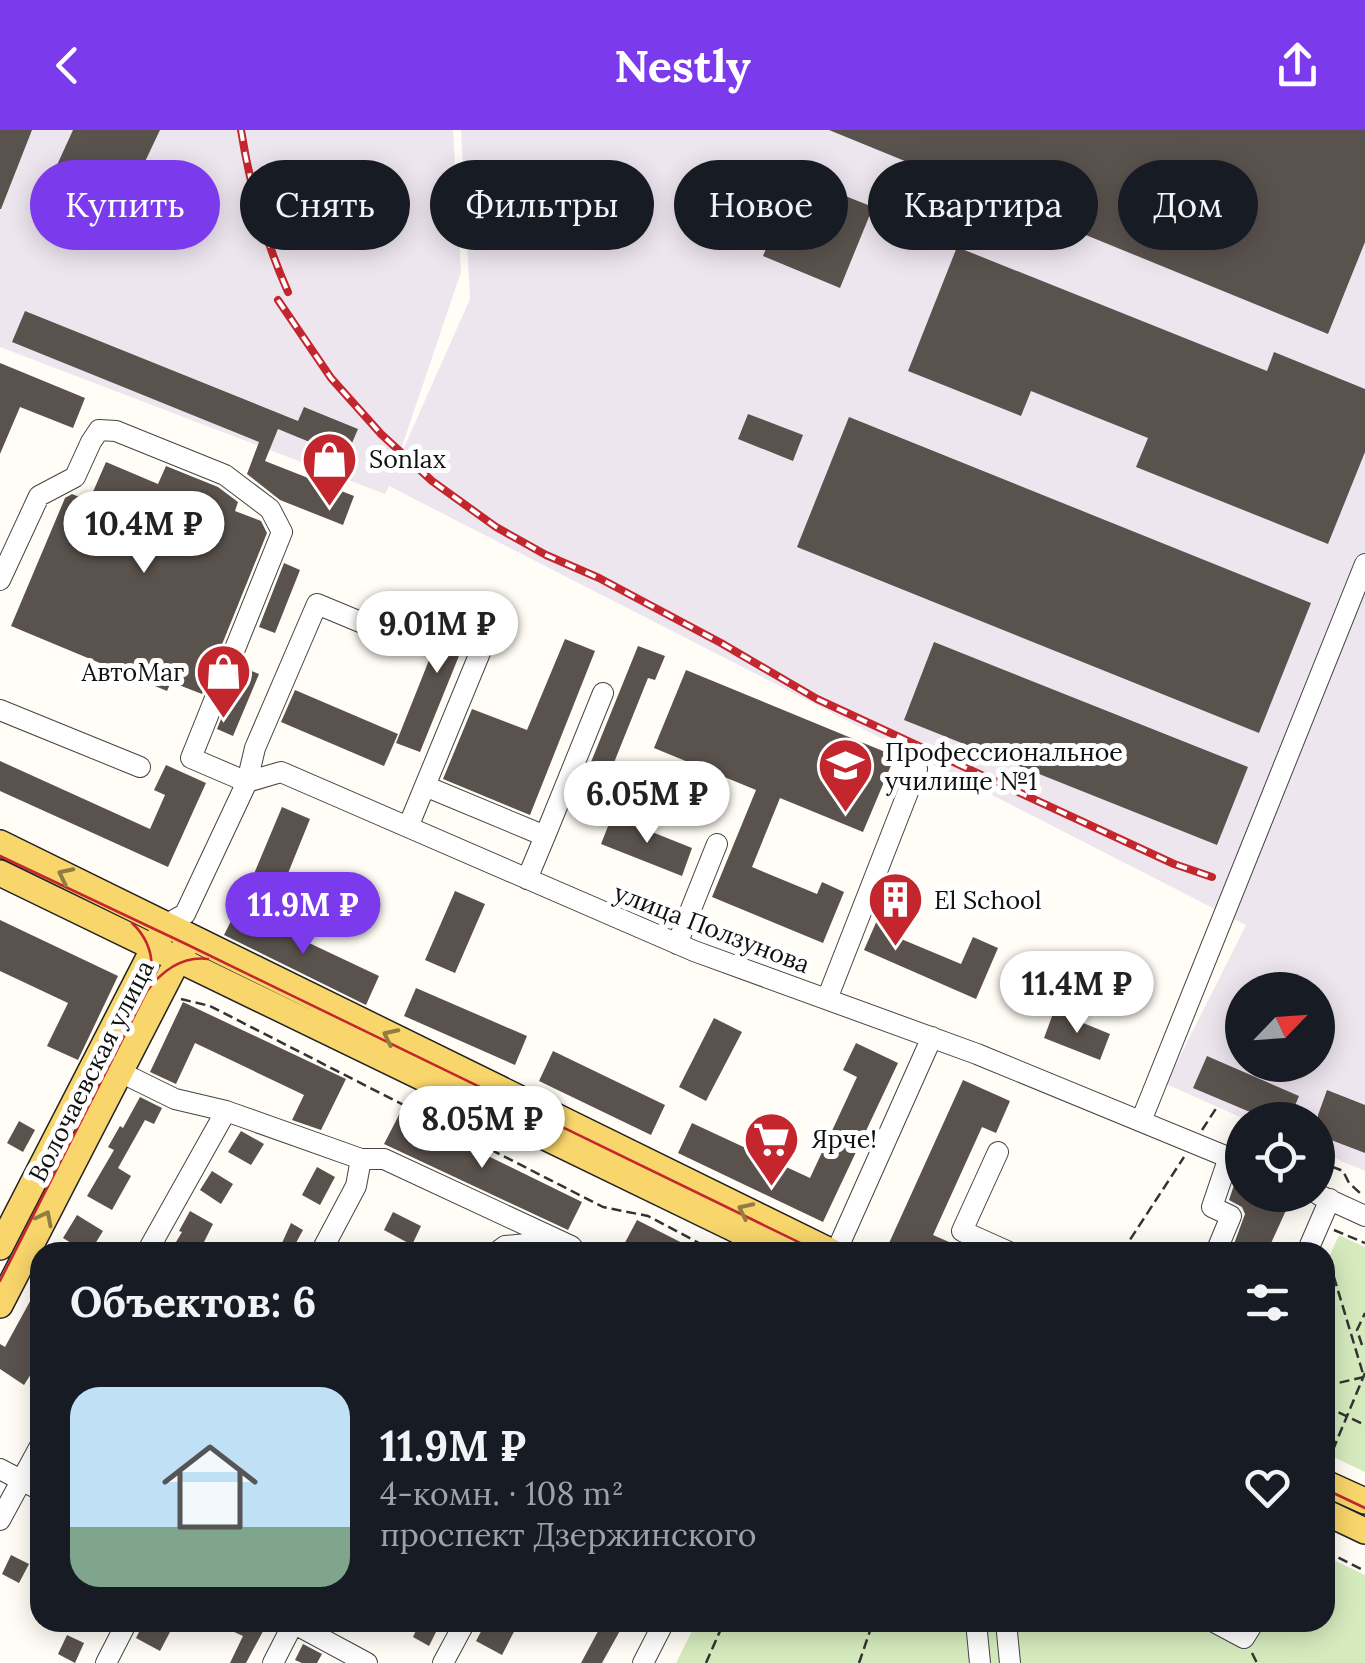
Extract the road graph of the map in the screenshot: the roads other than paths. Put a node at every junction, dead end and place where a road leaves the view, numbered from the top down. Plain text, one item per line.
1 (1365, 564) edge
2 (0, 580) edge
3 (496, 614) dead end
4 (382, 632) dead end
5 (603, 693) dead end
6 (0, 710) edge
7 (140, 767) dead end
8 (916, 768) dead end
9 (247, 782) junction
10 (425, 786) junction
11 (408, 827) junction
12 (545, 836) junction
13 (0, 843) edge
14 (717, 844) dead end
15 (0, 873) edge
16 (527, 879) junction
17 (174, 937) junction
18 (677, 944) junction
19 (827, 999) junction
20 (932, 1037) junction
21 (120, 1072) junction
22 (226, 1112) junction
23 (1141, 1121) junction
24 (998, 1152) dead end
25 (1225, 1155) edge
26 (361, 1159) junction
27 (1225, 1182) edge
28 (1365, 1200) edge
29 (1335, 1201) edge
30 (1319, 1212) edge
31 (1365, 1216) edge
32 (32, 1242) edge
33 (153, 1242) edge
34 (327, 1242) edge
35 (559, 1242) edge
36 (763, 1242) edge
37 (813, 1242) edge
38 (839, 1242) edge
39 (987, 1242) edge
40 (1220, 1242) edge
41 (1310, 1242) edge
42 (0, 1247) edge
43 (30, 1247) edge
44 (0, 1305) edge
45 (0, 1469) edge
46 (30, 1484) edge
47 (30, 1486) edge
48 (1335, 1488) edge
49 (1365, 1502) edge
50 (1335, 1517) edge
51 (0, 1520) edge
52 (1365, 1531) edge
53 (122, 1632) edge
54 (288, 1632) edge
55 (309, 1632) edge
56 (460, 1632) edge
57 (659, 1632) edge
58 (977, 1632) edge
59 (1007, 1632) edge
60 (106, 1663) edge
61 (272, 1663) edge
62 (367, 1663) edge
63 (443, 1663) edge
64 (642, 1663) edge
65 (980, 1663) edge
66 (1010, 1663) edge

1 - 23 street
2 - 9 street
3 - 10 street
4 - 9 street
5 - 12 street
6 - 7 street
8 - 19 street
9 - 11 street, улица Ползунова
9 - 17 street
10 - 11 street
10 - 12 street
11 - 16 street, улица Ползунова
12 - 16 street
17 -> 13 main road
14 - 18 street
15 - 17 main road
16 - 18 street, улица Ползунова
17 - 21 main road, Волочаевская улица
17 - 36 main road
37 -> 17 main road
17 - 42 main road, Волочаевская улица
18 - 19 street, улица Ползунова
19 - 20 street, улица Ползунова
20 - 23 street, улица Ползунова
20 - 38 street
21 - 22 street
32 -> 21 main road, Волочаевская улица
22 - 26 street
22 - 33 street
23 - 25 street, улица Ползунова
24 - 39 street
26 - 34 street
26 - 35 street
27 - 40 street
28 - 31 street
29 - 31 street
30 - 41 street
44 -> 43 main road, Волочаевская улица
45 - 46 street
47 - 51 street
48 - 49 main road
50 - 52 main road
53 - 60 street
54 - 61 street
55 - 62 street
56 - 63 street
57 - 64 street
58 - 65 street
59 - 66 street

